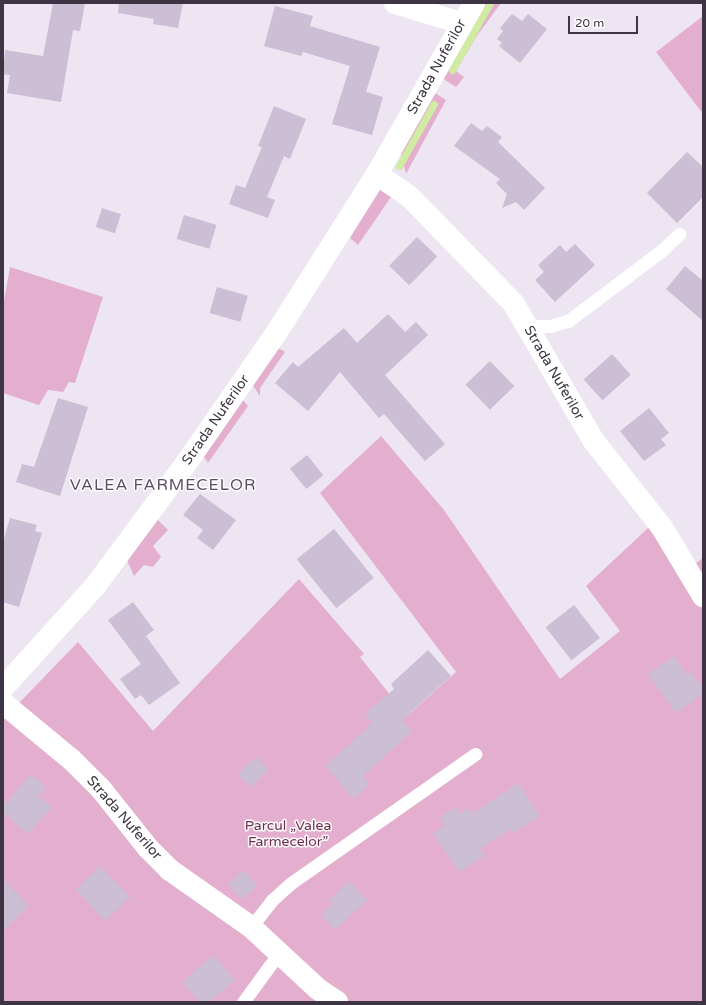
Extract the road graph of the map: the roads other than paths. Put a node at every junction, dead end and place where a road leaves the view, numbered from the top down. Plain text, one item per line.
1 (395, 3) edge
2 (474, 3) edge
3 (461, 23) junction
4 (377, 174) junction
5 (679, 234) dead end
6 (527, 326) junction
7 (703, 596) edge
8 (3, 688) edge
9 (3, 703) edge
10 (475, 754) dead end
11 (251, 927) junction
12 (279, 953) junction
13 (243, 1002) edge
14 (337, 1002) edge

1 - 3 street
2 - 3 street, Strada Nuferilor
3 - 4 street, Strada Nuferilor
4 - 6 street, Strada Nuferilor
4 - 8 street, Strada Nuferilor
5 - 6 lane
6 - 7 street, Strada Nuferilor
9 - 11 street, Strada Nuferilor
10 - 11 lane
11 - 12 street, Strada Nuferilor
12 - 13 lane
12 - 14 street, Strada Nuferilor

